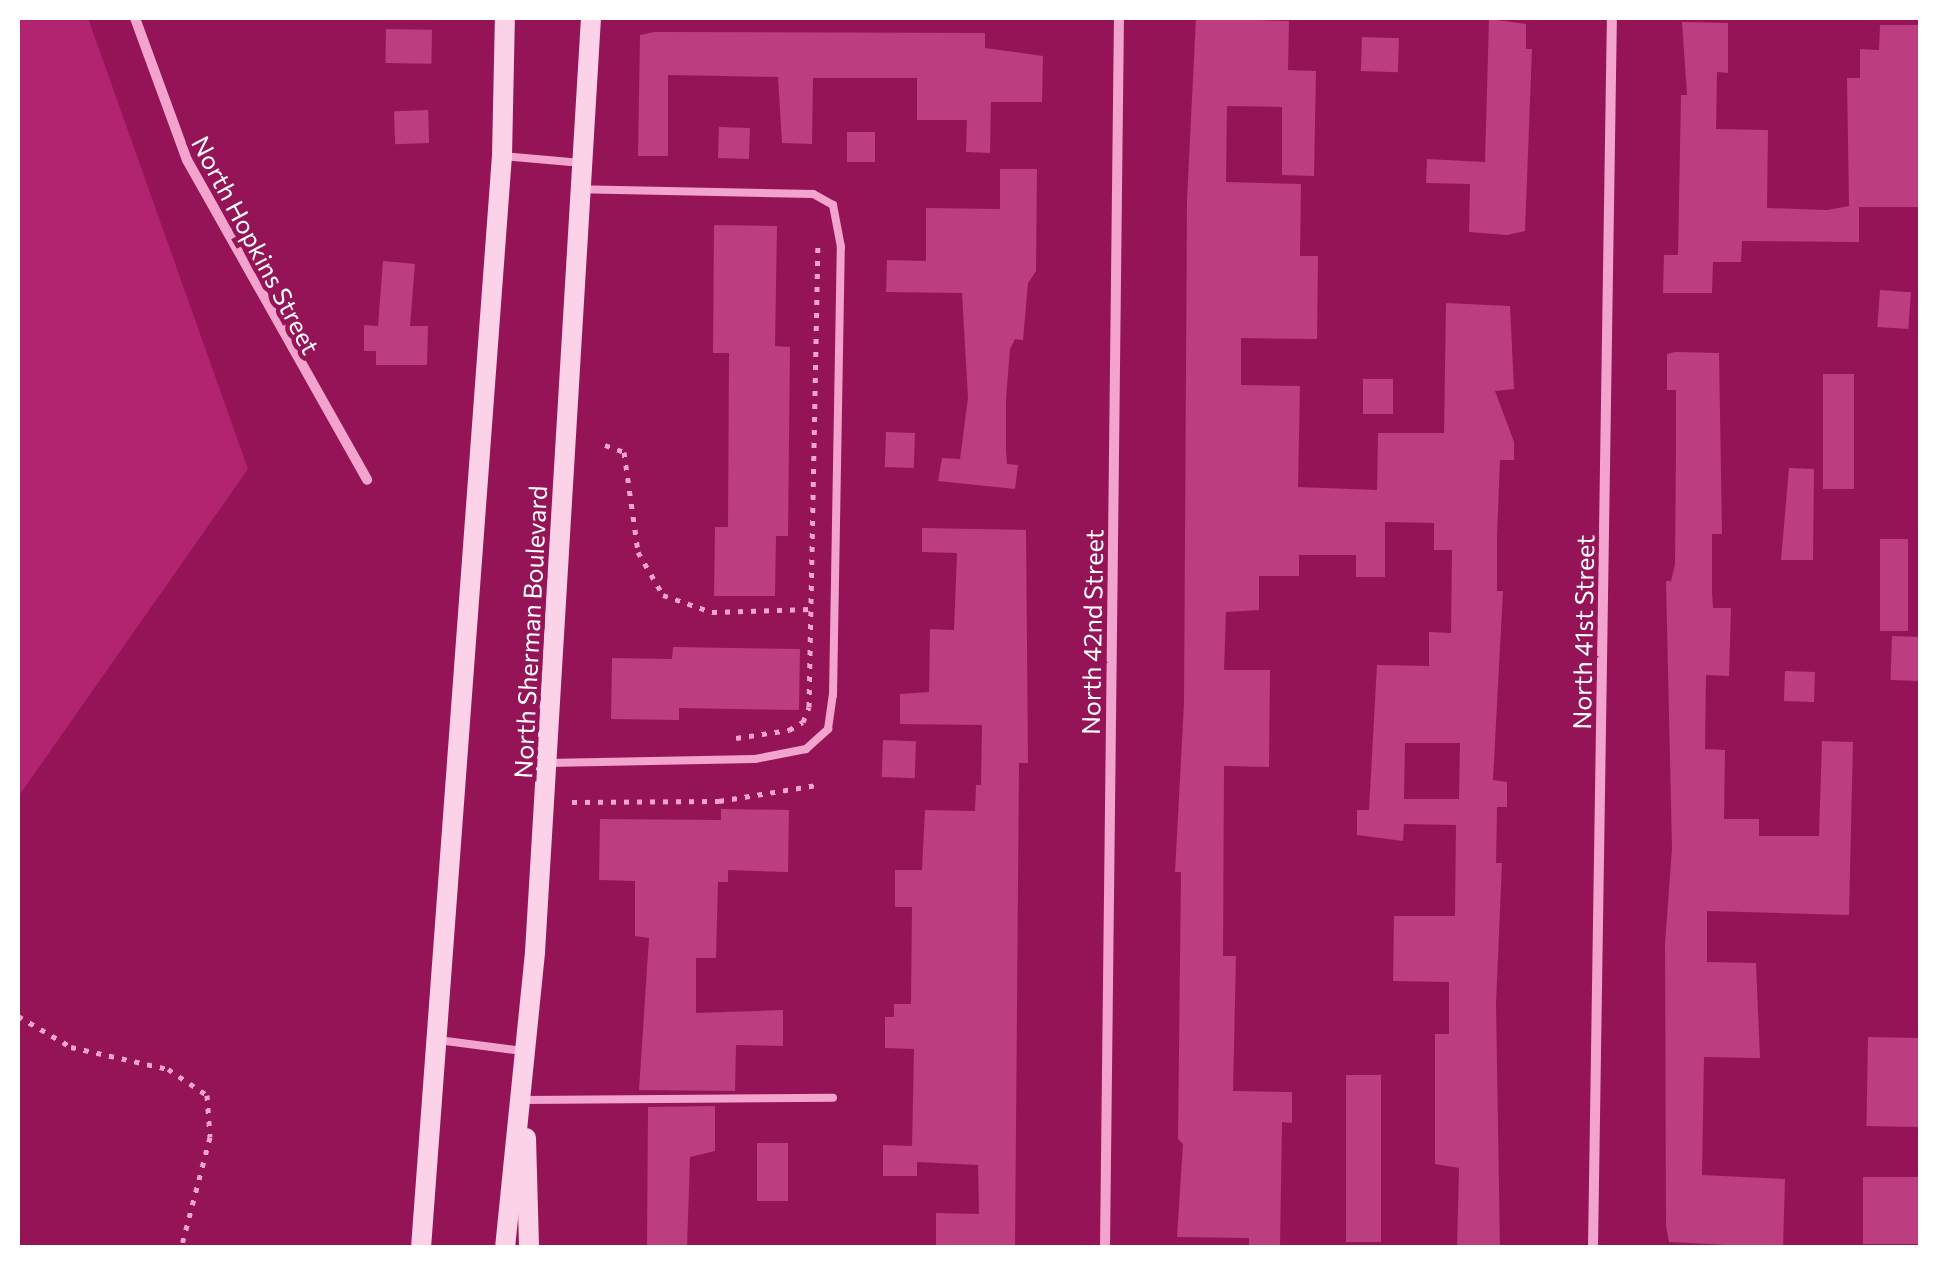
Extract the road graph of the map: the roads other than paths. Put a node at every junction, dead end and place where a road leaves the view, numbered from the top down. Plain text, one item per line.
1 (134, 18) edge
2 (505, 18) edge
3 (591, 18) edge
4 (1119, 18) edge
5 (1612, 18) edge
6 (502, 156) junction
7 (582, 162) junction
8 (581, 190) junction
9 (367, 480) dead end
10 (547, 763) junction
11 (438, 1040) junction
12 (522, 1051) junction
13 (832, 1098) dead end
14 (524, 1100) junction
15 (421, 1248) edge
16 (505, 1248) edge
17 (529, 1248) edge
18 (1104, 1248) edge
19 (1593, 1248) edge

1 - 9 street, North Hopkins Street
2 - 6 main road
3 - 7 main road, North Sherman Boulevard
4 - 18 street, North 42nd Street
5 - 19 street, North 41st Street
6 - 7 lane
6 - 11 main road
7 - 8 main road, North Sherman Boulevard
8 - 10 main road, North Sherman Boulevard
8 - 10 lane
10 - 12 main road, North Sherman Boulevard
11 - 12 lane
11 - 15 main road
12 - 14 main road
12 - 16 main road, North Sherman Boulevard
13 - 14 lane
14 - 17 main road

